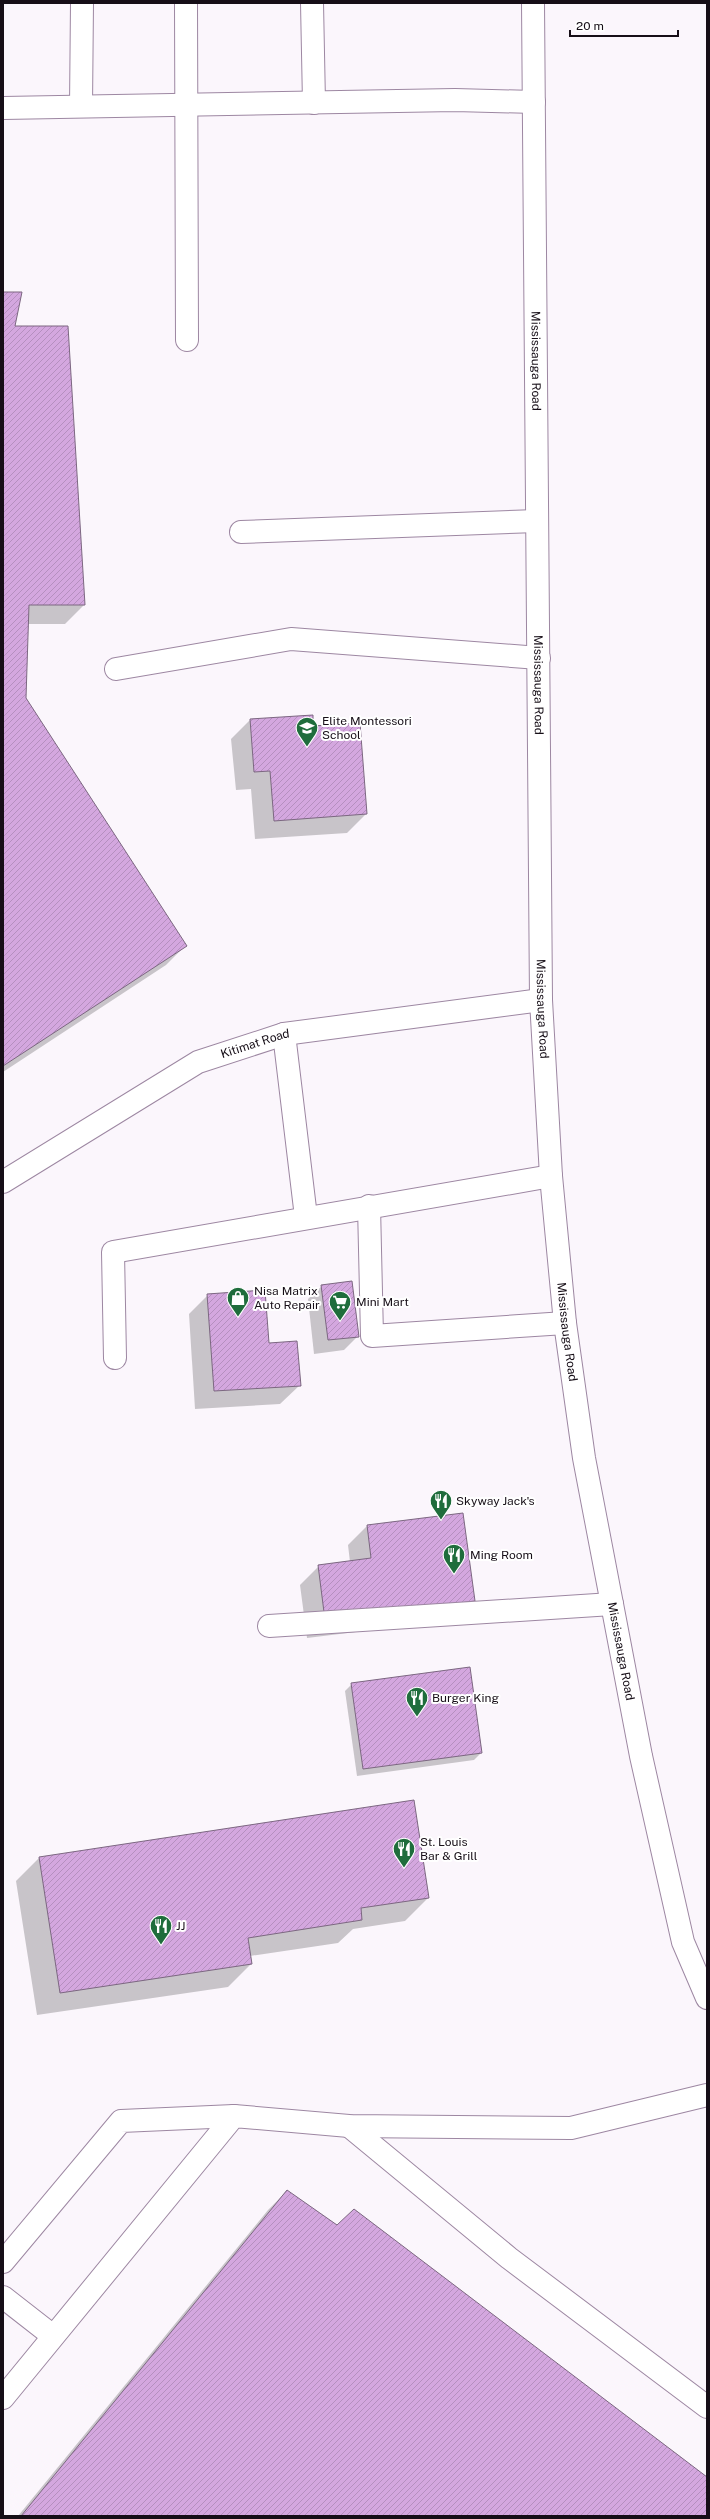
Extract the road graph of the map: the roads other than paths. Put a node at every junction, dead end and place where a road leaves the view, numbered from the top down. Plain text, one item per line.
1 (82, 3) edge
2 (186, 3) edge
3 (312, 3) edge
4 (533, 3) edge
5 (534, 102) junction
6 (314, 103) junction
7 (185, 105) junction
8 (81, 106) junction
9 (3, 108) edge
10 (187, 340) dead end
11 (537, 521) junction
12 (241, 532) dead end
13 (539, 658) junction
14 (116, 669) dead end
15 (541, 1000) junction
16 (284, 1034) junction
17 (551, 1176) junction
18 (3, 1182) edge
19 (369, 1206) junction
20 (306, 1217) junction
21 (565, 1324) junction
22 (115, 1358) dead end
23 (612, 1604) junction
24 (269, 1626) dead end
25 (707, 1998) edge
26 (707, 2095) edge
27 (234, 2116) junction
28 (349, 2126) junction
29 (3, 2262) edge
30 (3, 2297) edge
31 (53, 2336) junction
32 (3, 2398) edge
33 (707, 2407) edge

1 - 8 main road
2 - 7 main road
3 - 6 main road
4 - 5 main road, Mississauga Road
5 - 6 main road
5 - 11 main road, Mississauga Road
6 - 7 main road
7 - 8 main road
7 - 10 main road
8 - 9 main road
11 - 12 main road
11 - 13 main road, Mississauga Road
13 - 14 main road
13 - 15 main road, Mississauga Road
15 - 16 main road, Kitimat Road
15 - 17 main road, Mississauga Road
16 - 18 main road, Kitimat Road
16 - 20 main road
17 - 19 main road
17 - 21 main road, Mississauga Road
19 - 20 main road
19 - 21 main road
20 - 22 main road
21 - 23 main road, Mississauga Road
23 - 24 main road
23 - 25 main road, Mississauga Road
26 - 28 main road
27 - 28 main road
27 - 29 main road
27 - 31 main road
28 - 33 main road
30 - 31 main road
31 - 32 main road

